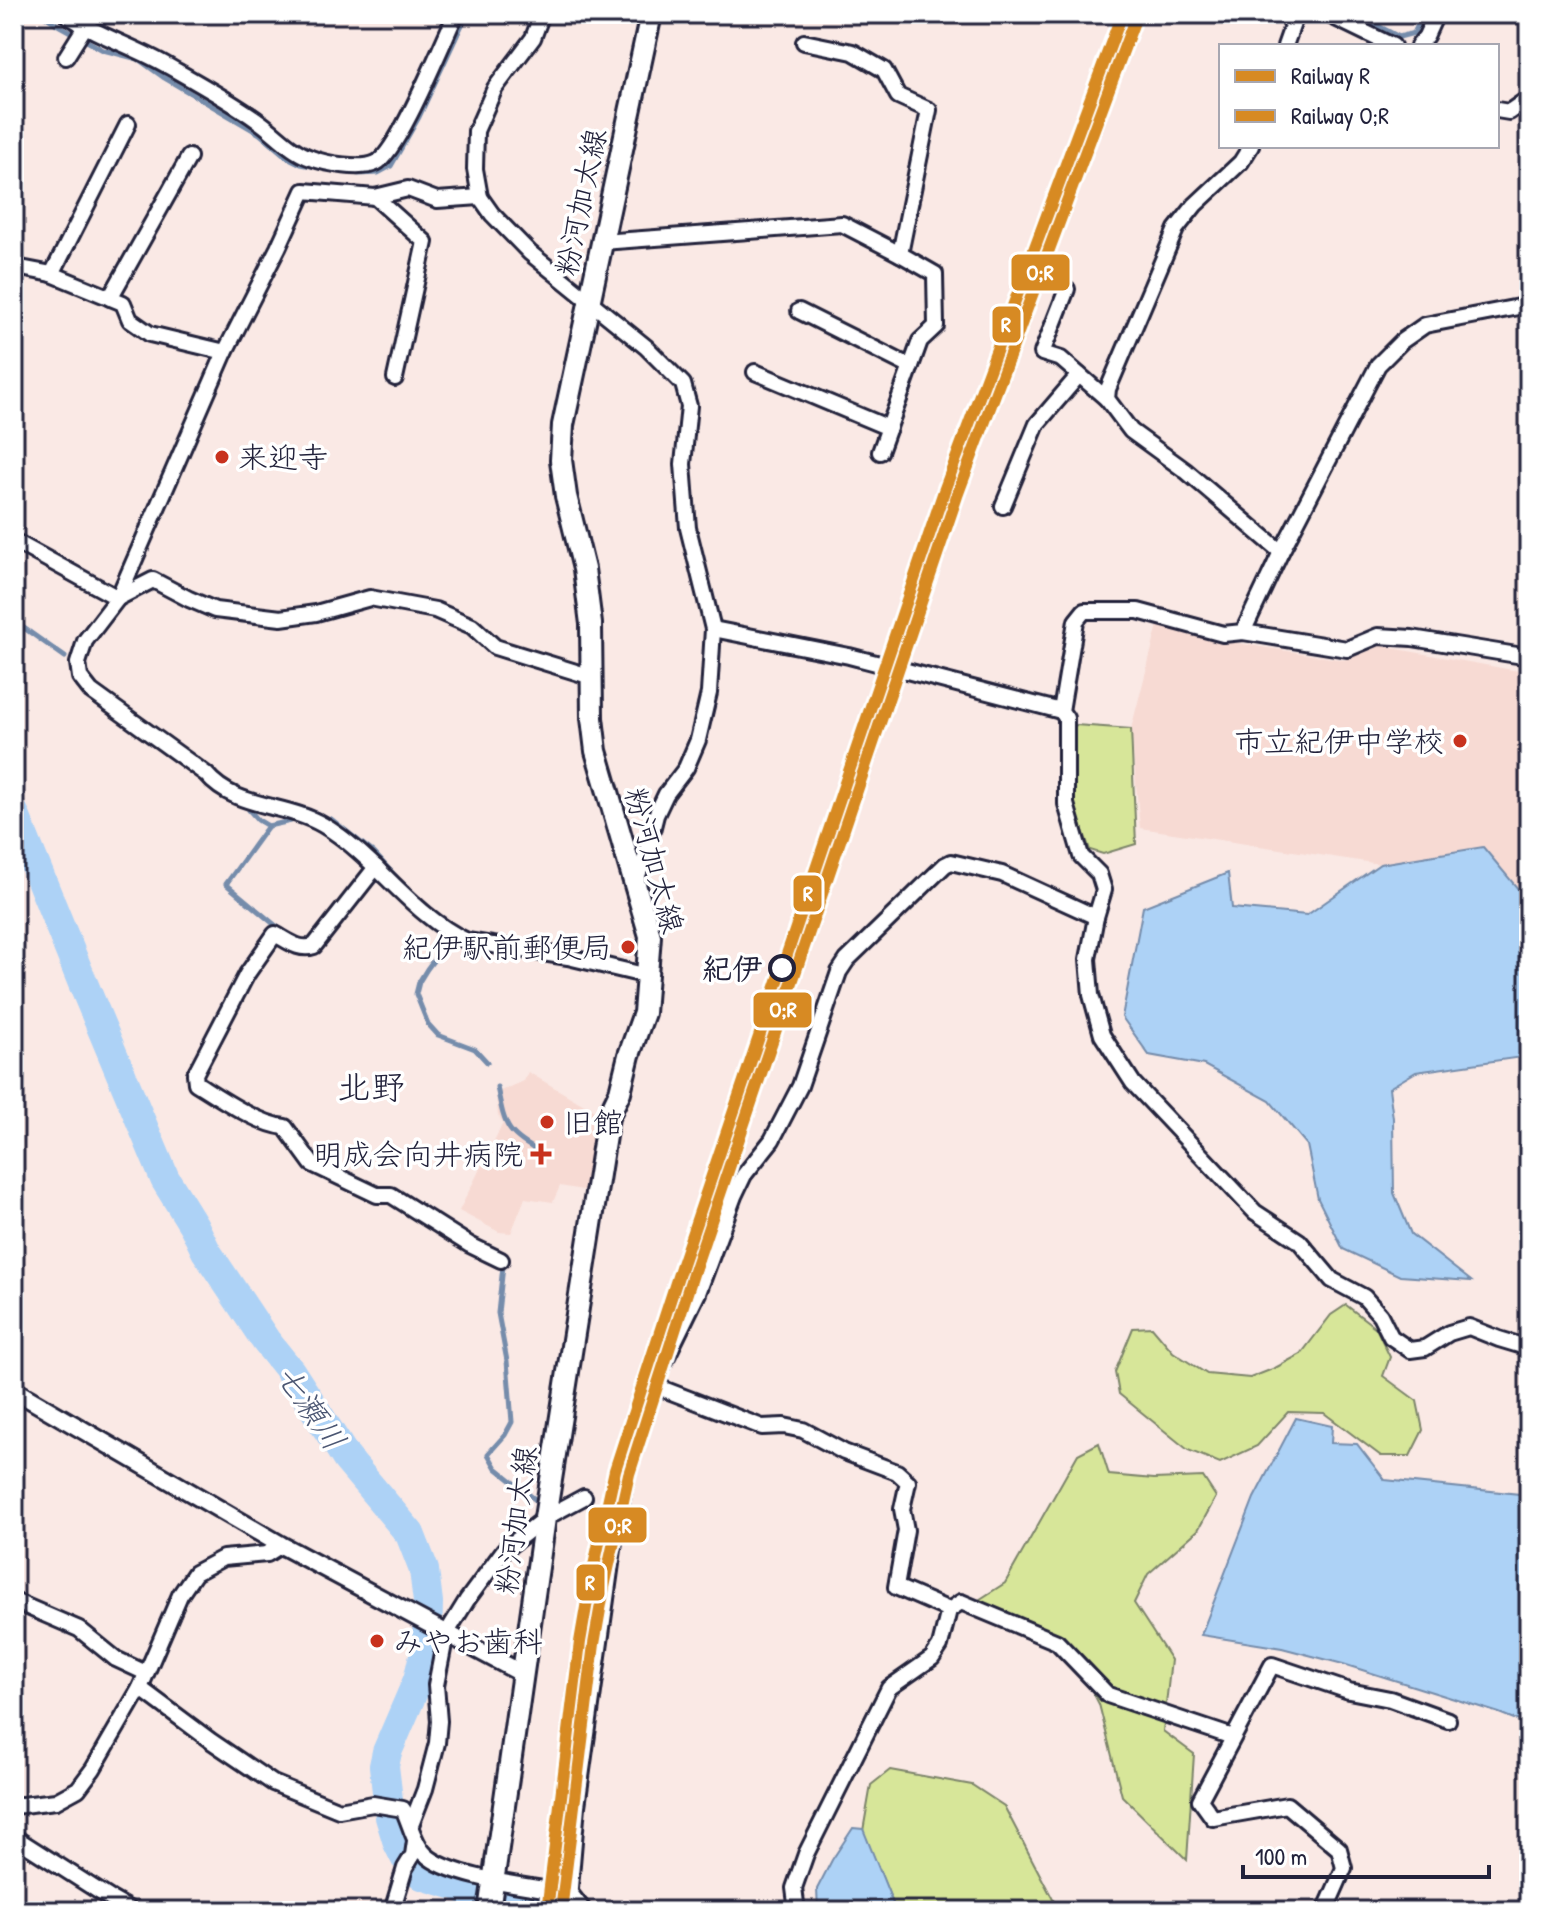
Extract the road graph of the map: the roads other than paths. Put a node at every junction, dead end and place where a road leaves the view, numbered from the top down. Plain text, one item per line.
1 (66, 14) edge
2 (456, 14) edge
3 (542, 14) edge
4 (651, 14) edge
5 (1300, 14) edge
6 (1327, 14) edge
7 (1436, 14) edge
8 (87, 25) edge
9 (804, 42) dead end
10 (1286, 44) edge
11 (1389, 44) edge
12 (1420, 44) edge
13 (66, 57) dead end
14 (1529, 98) edge
15 (1499, 110) edge
16 (128, 124) dead end
17 (1250, 148) edge
18 (189, 157) dead end
19 (375, 197) junction
20 (480, 197) junction
21 (602, 242) junction
22 (900, 254) junction
23 (14, 264) edge
24 (52, 274) junction
25 (1067, 289) dead end
26 (110, 298) junction
27 (589, 301) junction
28 (1529, 305) edge
29 (799, 311) dead end
30 (225, 352) junction
31 (911, 367) junction
32 (755, 372) dead end
33 (1079, 375) junction
34 (395, 378) dead end
35 (1107, 399) junction
36 (889, 428) junction
37 (880, 452) dead end
38 (1003, 506) dead end
39 (14, 541) edge
40 (1281, 552) junction
41 (118, 598) junction
42 (713, 629) junction
43 (1243, 632) junction
44 (1529, 657) edge
45 (592, 677) junction
46 (1061, 711) junction
47 (376, 867) junction
48 (635, 882) junction
49 (1096, 917) junction
50 (648, 976) junction
51 (501, 1260) dead end
52 (1529, 1348) edge
53 (653, 1385) junction
54 (14, 1390) edge
55 (584, 1497) dead end
56 (545, 1518) junction
57 (281, 1545) junction
58 (14, 1601) edge
59 (949, 1610) junction
60 (443, 1632) junction
61 (146, 1673) junction
62 (523, 1674) junction
63 (140, 1688) junction
64 (1448, 1720) dead end
65 (1233, 1737) junction
66 (14, 1806) edge
67 (411, 1825) junction
68 (14, 1837) edge
69 (411, 1855) junction
70 (570, 1893) junction
71 (491, 1897) edge
72 (574, 1910) edge
73 (132, 1911) edge
74 (392, 1911) edge
75 (797, 1911) edge
76 (1325, 1911) edge

1 - 8 street
2 - 8 street
3 - 20 street
4 - 21 main road, 粉河加太線
5 - 10 street
6 - 11 street
7 - 12 street
8 - 13 street
9 - 22 street
14 - 15 street
16 - 24 street
17 - 35 street
18 - 26 street
19 - 20 street
19 - 30 street
19 - 34 street
20 - 27 street
21 - 22 street
21 - 27 main road, 粉河加太線
22 - 31 street
23 - 24 street
24 - 26 street
25 - 33 street
26 - 30 street
27 - 42 street
27 - 45 main road, 粉河加太線
28 - 40 street
29 - 31 street
30 - 41 street
31 - 36 street
32 - 36 street
33 - 35 street
33 - 38 street
35 - 40 street
36 - 37 street
39 - 41 street
40 - 43 street
41 - 45 street
41 - 47 street
42 - 46 street
42 - 48 street
43 - 44 street
43 - 46 street
45 - 48 main road, 粉河加太線
46 - 49 street
47 - 50 street
47 - 51 street
48 - 50 main road, 粉河加太線
49 - 52 street
49 - 53 street
50 - 56 main road, 粉河加太線
53 - 59 street
53 - 70 street
54 - 57 street
55 - 56 street
56 - 60 street
56 - 62 main road, 粉河加太線
57 - 60 street
57 - 61 street
58 - 61 street
59 - 65 street
59 - 75 street
60 - 62 street
60 - 67 street
61 - 63 street
62 - 71 main road, 粉河加太線
63 - 66 street
63 - 67 street
64 - 65 street
65 - 76 street
67 - 69 street
68 - 73 street
69 - 71 street
69 - 74 street
70 - 71 street
70 - 72 street

